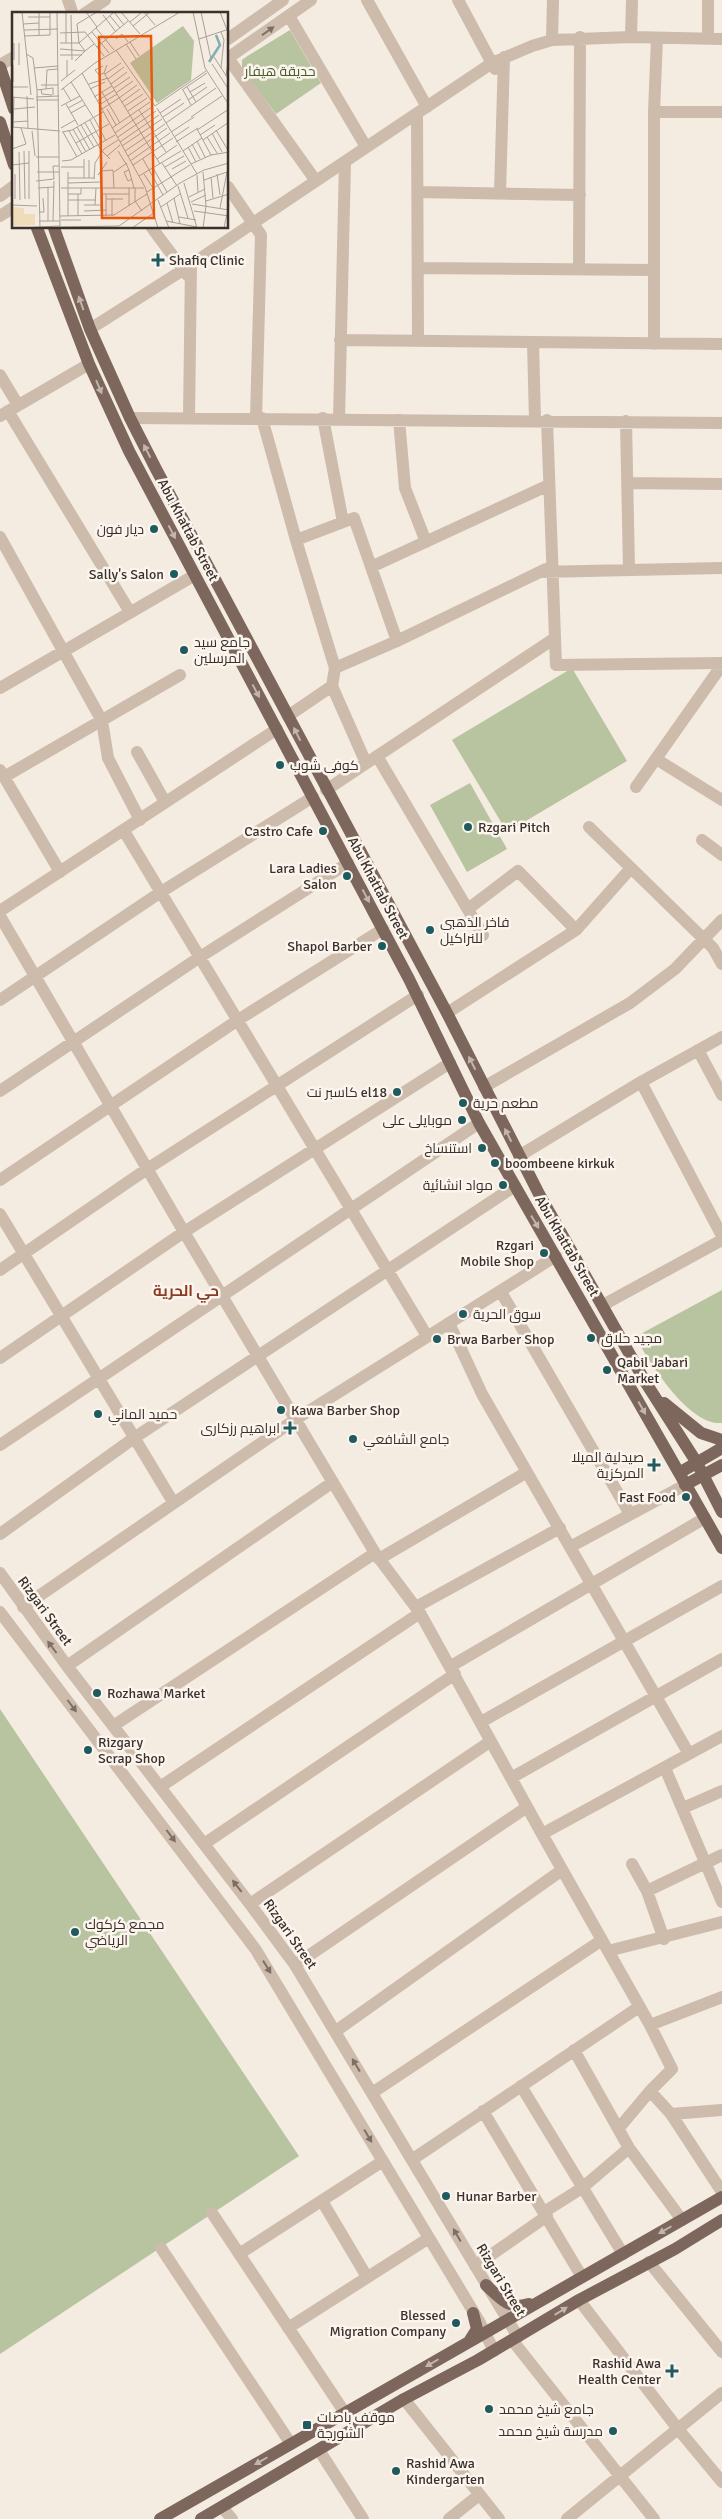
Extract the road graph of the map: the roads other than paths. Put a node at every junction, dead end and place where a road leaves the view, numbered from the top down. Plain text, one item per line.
1 (68, 0) edge
2 (283, 0) edge
3 (311, 0) edge
4 (367, 0) edge
5 (458, 0) edge
6 (553, 0) edge
7 (632, 0) edge
8 (708, 0) edge
9 (103, 6) edge
10 (72, 12) edge
11 (89, 12) edge
12 (289, 16) junction
13 (580, 37) junction
14 (632, 37) junction
15 (229, 38) edge
16 (657, 38) junction
17 (708, 38) junction
18 (722, 39) edge
19 (552, 40) junction
20 (229, 57) edge
21 (12, 58) edge
22 (229, 59) edge
23 (498, 60) junction
24 (0, 66) edge
25 (12, 103) edge
26 (422, 110) junction
27 (654, 112) junction
28 (722, 112) edge
29 (0, 122) edge
30 (366, 147) junction
31 (12, 159) edge
32 (345, 162) junction
33 (316, 181) junction
34 (12, 187) edge
35 (229, 187) edge
36 (418, 192) junction
37 (500, 193) junction
38 (580, 195) junction
39 (0, 196) edge
40 (12, 208) edge
41 (0, 216) edge
42 (253, 223) junction
43 (37, 229) edge
44 (54, 229) edge
45 (153, 229) edge
46 (187, 267) junction
47 (418, 268) junction
48 (580, 269) junction
49 (654, 270) junction
50 (90, 328) junction
51 (340, 340) junction
52 (418, 340) junction
53 (533, 342) junction
54 (654, 344) junction
55 (722, 344) edge
56 (89, 364) junction
57 (0, 375) edge
58 (9, 411) edge
59 (130, 418) junction
60 (189, 418) junction
61 (259, 418) junction
62 (323, 418) junction
63 (339, 419) junction
64 (399, 420) junction
65 (541, 420) junction
66 (626, 421) junction
67 (722, 423) edge
68 (628, 483) junction
69 (722, 484) edge
70 (549, 485) junction
71 (343, 522) junction
72 (0, 537) edge
73 (296, 540) junction
74 (426, 542) junction
75 (371, 567) junction
76 (722, 568) edge
77 (553, 569) junction
78 (629, 570) junction
79 (195, 575) junction
80 (130, 612) junction
81 (555, 638) junction
82 (397, 641) junction
83 (64, 650) junction
84 (722, 664) edge
85 (335, 668) junction
86 (180, 676) dead end
87 (1, 686) edge
88 (332, 686) junction
89 (288, 716) junction
90 (102, 721) junction
91 (277, 729) junction
92 (136, 752) dead end
93 (377, 756) junction
94 (656, 759) junction
95 (366, 763) junction
96 (2, 773) edge
97 (636, 787) dead end
98 (326, 790) junction
99 (313, 797) junction
100 (721, 797) edge
101 (165, 802) junction
102 (340, 818) junction
103 (140, 820) junction
104 (328, 825) junction
105 (589, 827) dead end
106 (124, 831) junction
107 (702, 840) dead end
108 (722, 855) edge
109 (348, 863) junction
110 (631, 868) junction
111 (60, 872) junction
112 (161, 892) junction
113 (468, 909) junction
114 (0, 911) edge
115 (0, 916) edge
116 (722, 920) edge
117 (383, 929) junction
118 (576, 930) junction
119 (483, 935) dead end
120 (704, 939) junction
121 (200, 957) junction
122 (722, 964) edge
123 (35, 976) junction
124 (418, 995) junction
125 (0, 1000) edge
126 (447, 1013) junction
127 (238, 1020) junction
128 (722, 1037) edge
129 (74, 1043) junction
130 (698, 1050) junction
131 (450, 1063) junction
132 (641, 1082) junction
133 (277, 1085) junction
134 (484, 1087) junction
135 (0, 1091) edge
136 (722, 1095) edge
137 (111, 1107) junction
138 (480, 1123) junction
139 (315, 1150) junction
140 (519, 1156) junction
141 (147, 1169) junction
142 (0, 1180) edge
143 (515, 1186) junction
144 (539, 1194) junction
145 (524, 1202) junction
146 (351, 1209) junction
147 (0, 1214) edge
148 (184, 1232) junction
149 (722, 1236) edge
150 (722, 1240) edge
151 (23, 1253) junction
152 (556, 1256) junction
153 (0, 1270) edge
154 (388, 1271) junction
155 (501, 1292) junction
156 (223, 1295) junction
157 (604, 1305) junction
158 (62, 1317) junction
159 (449, 1322) junction
160 (427, 1336) junction
161 (259, 1356) junction
162 (0, 1358) edge
163 (98, 1378) junction
164 (646, 1383) junction
165 (296, 1419) junction
166 (134, 1438) junction
167 (722, 1440) edge
168 (0, 1446) edge
169 (722, 1448) edge
170 (697, 1462) junction
171 (722, 1465) edge
172 (527, 1472) junction
173 (678, 1473) junction
174 (702, 1476) junction
175 (333, 1482) junction
176 (685, 1485) junction
177 (173, 1502) junction
178 (722, 1512) edge
179 (630, 1514) junction
180 (705, 1518) junction
181 (560, 1528) junction
182 (0, 1534) edge
183 (570, 1547) junction
184 (722, 1548) edge
185 (377, 1556) junction
186 (0, 1573) edge
187 (591, 1583) junction
188 (722, 1586) edge
189 (23, 1608) junction
190 (418, 1610) junction
191 (0, 1612) edge
192 (624, 1641) junction
193 (722, 1658) edge
194 (67, 1666) junction
195 (453, 1670) junction
196 (656, 1696) junction
197 (481, 1722) junction
198 (113, 1726) junction
199 (722, 1736) edge
200 (492, 1741) junction
201 (689, 1754) junction
202 (665, 1768) junction
203 (511, 1778) junction
204 (160, 1787) junction
205 (722, 1791) edge
206 (527, 1807) junction
207 (683, 1808) junction
208 (542, 1834) junction
209 (204, 1844) junction
210 (722, 1855) edge
211 (704, 1862) junction
212 (632, 1864) dead end
213 (562, 1870) junction
214 (647, 1891) junction
215 (722, 1902) edge
216 (250, 1904) junction
217 (722, 1922) edge
218 (276, 1938) junction
219 (664, 1939) junction
220 (605, 1946) junction
221 (256, 1950) junction
222 (295, 1965) junction
223 (722, 1997) edge
224 (639, 2007) junction
225 (650, 2024) junction
226 (336, 2031) junction
227 (574, 2050) junction
228 (521, 2086) junction
229 (650, 2091) junction
230 (372, 2092) junction
231 (722, 2110) edge
232 (483, 2111) junction
233 (671, 2114) junction
234 (619, 2128) junction
235 (629, 2148) junction
236 (413, 2159) junction
237 (383, 2161) junction
238 (582, 2188) junction
239 (722, 2192) edge
240 (722, 2197) edge
241 (322, 2201) junction
242 (212, 2213) dead end
243 (546, 2214) junction
244 (682, 2220) junction
245 (722, 2220) edge
246 (429, 2238) junction
247 (161, 2248) dead end
248 (239, 2254) junction
249 (623, 2254) junction
250 (649, 2262) junction
251 (475, 2266) junction
252 (367, 2277) junction
253 (582, 2277) junction
254 (486, 2284) junction
255 (543, 2299) junction
256 (579, 2300) junction
257 (529, 2308) junction
258 (473, 2313) junction
259 (507, 2319) junction
260 (540, 2323) junction
261 (288, 2328) junction
262 (484, 2332) junction
263 (515, 2338) junction
264 (465, 2344) junction
265 (494, 2351) junction
266 (722, 2352) edge
267 (476, 2362) junction
268 (722, 2393) edge
269 (404, 2399) junction
270 (345, 2413) junction
271 (678, 2429) junction
272 (292, 2444) junction
273 (319, 2450) junction
274 (621, 2475) junction
275 (722, 2482) edge
276 (479, 2495) junction
277 (222, 2507) junction
278 (160, 2519) edge
279 (201, 2519) edge
280 (232, 2519) edge
281 (363, 2519) edge
282 (449, 2519) edge
283 (499, 2519) edge
284 (568, 2519) edge
285 (654, 2519) edge

1 - 10 street
2 - 15 street
3 - 12 street
4 - 26 street
5 - 23 street
6 - 19 street
7 - 14 street
8 - 17 street
9 - 11 street
20 -> 12 street
12 - 30 street
13 - 14 street
13 - 19 street
13 - 38 street
14 - 16 street
16 - 17 street
16 - 27 street
17 - 18 street
19 - 23 street
21 - 24 street
22 - 33 street
23 - 26 street
23 - 37 street
24 - 25 main road
26 - 30 street
26 - 36 street
27 - 28 street
27 - 49 street
29 - 31 main road
30 - 32 street
32 - 33 street
32 - 51 street
33 - 42 street
34 - 39 street
35 - 42 street
36 - 37 street
36 - 47 street
37 - 38 street
38 - 48 street
40 - 41 street
42 - 46 street
42 - 61 street
43 - 56 main road, Abu Khattab Street
50 -> 44 main road, Abu Khattab Street
45 - 46 street
46 - 50 street
46 - 60 street
47 - 48 street
47 - 52 street
48 - 49 street
49 - 54 street
50 - 59 main road, Abu Khattab Street
51 - 52 street
51 - 63 street
52 - 53 street
53 - 54 street
53 - 65 street
54 - 55 street
56 - 58 street
56 -> 79 main road, Abu Khattab Street
57 - 58 street
58 - 80 street
59 - 60 street
89 -> 59 main road, Abu Khattab Street
60 - 61 street
61 - 62 street
61 - 73 street
62 - 63 street
62 - 71 street
63 - 64 street
64 - 65 street
64 - 74 street
65 - 66 street
65 - 70 street
66 - 67 street
66 - 68 street
68 - 69 street
68 - 78 street
70 - 74 street
70 - 77 street
71 - 73 street
71 - 75 street
72 - 83 street
73 - 85 street
74 - 75 street
75 - 82 street
76 - 78 street
77 - 78 street
77 - 81 street
77 - 82 street
79 - 80 street
79 -> 91 main road, Abu Khattab Street
80 - 83 street
81 - 84 street
81 - 93 street
82 - 85 street
83 - 87 street
83 - 90 street
84 - 94 street
85 - 88 street
86 - 90 street
88 - 89 street
88 - 95 street
98 -> 89 main road, Abu Khattab Street
90 - 96 street
90 - 103 street
91 - 99 main road, Abu Khattab Street
91 - 101 street
92 - 101 street
93 - 95 street
93 - 113 street
94 - 97 street
94 - 100 street
95 - 98 street
96 - 111 street
98 - 102 main road, Abu Khattab Street
99 - 104 main road, Abu Khattab Street
99 - 112 street
101 - 103 street
102 - 104 main road
102 - 126 main road, Abu Khattab Street
103 - 106 street
104 - 109 main road, Abu Khattab Street
105 - 110 street
106 - 111 street
106 - 112 street
107 - 108 street
109 -> 117 main road, Abu Khattab Street
109 - 121 street
110 - 118 street
110 - 120 street
111 - 114 street
112 - 121 street
112 - 123 street
113 - 118 street
113 - 119 street
115 - 123 street
116 - 120 street
117 - 124 main road, Abu Khattab Street
117 - 127 street
118 - 126 street
120 - 122 street
120 - 134 street
121 - 127 street
121 - 129 street
123 - 125 street
123 - 129 street
124 - 131 main road, Abu Khattab Street
124 - 133 street
134 -> 126 main road, Abu Khattab Street
127 - 133 street
127 - 137 street
128 - 130 street
129 - 135 street
129 - 137 street
130 - 132 street
130 - 136 street
131 - 138 main road, Abu Khattab Street
131 - 139 street
132 - 140 street
132 - 149 street
133 - 139 street
133 - 141 street
140 -> 134 main road, Abu Khattab Street
137 - 141 street
137 - 142 street
138 - 143 main road, Abu Khattab Street
138 - 146 street
139 - 146 street
139 - 148 street
140 - 144 main road, Abu Khattab Street
141 - 148 street
141 - 151 street
143 - 145 main road, Abu Khattab Street
143 - 154 street
144 - 145 main road
144 - 157 main road, Abu Khattab Street
145 -> 152 main road, Abu Khattab Street
146 - 154 street
146 - 156 street
147 - 151 street
148 - 156 street
148 - 158 street
150 - 157 street
151 - 153 street
151 - 158 street
152 - 155 street
152 -> 173 main road, Abu Khattab Street
154 - 160 street
154 - 161 street
155 - 159 street
155 - 179 street
156 - 161 street
156 - 163 street
157 - 164 main road, Abu Khattab Street
158 - 162 street
158 - 163 street
159 - 160 street
159 - 172 street
160 - 165 street
161 - 165 street
161 - 166 street
163 - 166 street
163 - 168 street
164 - 167 main road
164 - 170 main road, Abu Khattab Street
165 - 175 street
165 - 177 street
166 - 177 street
166 - 182 street
169 - 170 main road
170 - 173 main road
170 - 174 main road, Abu Khattab Street
171 - 174 main road
172 - 181 street
172 - 185 street
173 - 176 main road, Abu Khattab Street
174 - 176 main road
174 - 178 main road, Abu Khattab Street
175 - 185 street
175 - 194 street
176 - 179 street
176 - 180 main road, Abu Khattab Street
177 - 189 street
179 - 183 street
180 - 184 main road, Abu Khattab Street
180 - 187 street
181 - 183 street
181 - 190 street
183 - 187 street
185 - 190 street
185 - 198 street
186 - 189 street, Rizgari Street
187 - 192 street
187 - 195 street
188 - 192 street
194 -> 189 street, Rizgari Street
190 - 195 street
190 - 204 street
191 -> 221 street
192 - 196 street
192 - 197 street
193 - 196 street
194 - 198 street, Rizgari Street
195 - 197 street
195 - 209 street
196 - 201 street
196 - 203 street
197 - 200 street
198 - 204 street, Rizgari Street
199 - 201 street
200 - 203 street
200 - 216 street
201 - 202 street
202 - 207 street
202 - 208 street
203 - 206 street
204 - 209 street, Rizgari Street
205 - 207 street
206 - 208 street
206 - 222 street
207 - 211 street
208 - 213 street
216 -> 209 street, Rizgari Street
210 - 211 street
211 - 214 street
211 - 215 street
212 - 214 street
213 - 220 street
213 - 226 street
214 - 219 street
216 - 218 street, Rizgari Street
217 - 219 street
218 - 221 street
218 - 222 street, Rizgari Street
219 - 220 street
220 - 224 street
220 - 230 street
221 -> 237 street
222 - 226 street, Rizgari Street
223 - 225 street
224 - 225 street
224 - 227 street
225 - 229 street
230 -> 226 street, Rizgari Street
227 - 228 street
227 - 234 street
228 - 232 street
228 - 238 street
229 - 233 street
229 - 234 street
230 - 236 street, Rizgari Street
231 - 233 street
232 - 236 street
232 - 243 street
233 - 239 street
234 - 235 street
235 - 238 street
235 - 244 street
251 -> 236 street, Rizgari Street
237 - 241 street
237 - 246 street
238 - 243 street
238 - 249 street
240 - 244 main road
241 - 248 street
241 - 252 street
242 - 248 street
243 - 251 street
243 - 253 street
244 -> 249 main road
245 - 250 main road
246 - 252 street
246 - 258 street
247 - 272 street
248 - 261 street
249 - 253 main road
250 - 256 main road
250 - 266 street
251 - 254 street, Rizgari Street
252 - 261 street
253 - 255 main road
254 - 255 main road
254 - 259 street, Rizgari Street
255 - 257 main road
260 -> 256 main road
256 - 271 street
257 - 259 main road
257 - 260 main road
258 - 262 street
258 - 264 main road
259 - 262 main road
259 - 263 street, Rizgari Street
260 - 263 main road
261 - 270 street
262 - 264 main road
262 - 265 street
263 - 265 main road
263 - 274 street, Rizgari Street
264 - 267 main road
264 -> 270 main road
265 - 267 main road
267 - 269 main road
268 - 271 street
269 - 273 main road
269 - 276 street
270 - 272 main road
271 - 274 street
271 - 275 street
272 -> 278 main road
273 - 277 main road
273 - 281 street
274 - 284 street
274 - 285 street, Rizgari Street
276 - 282 street
276 - 283 street
277 - 279 main road
277 - 280 street

